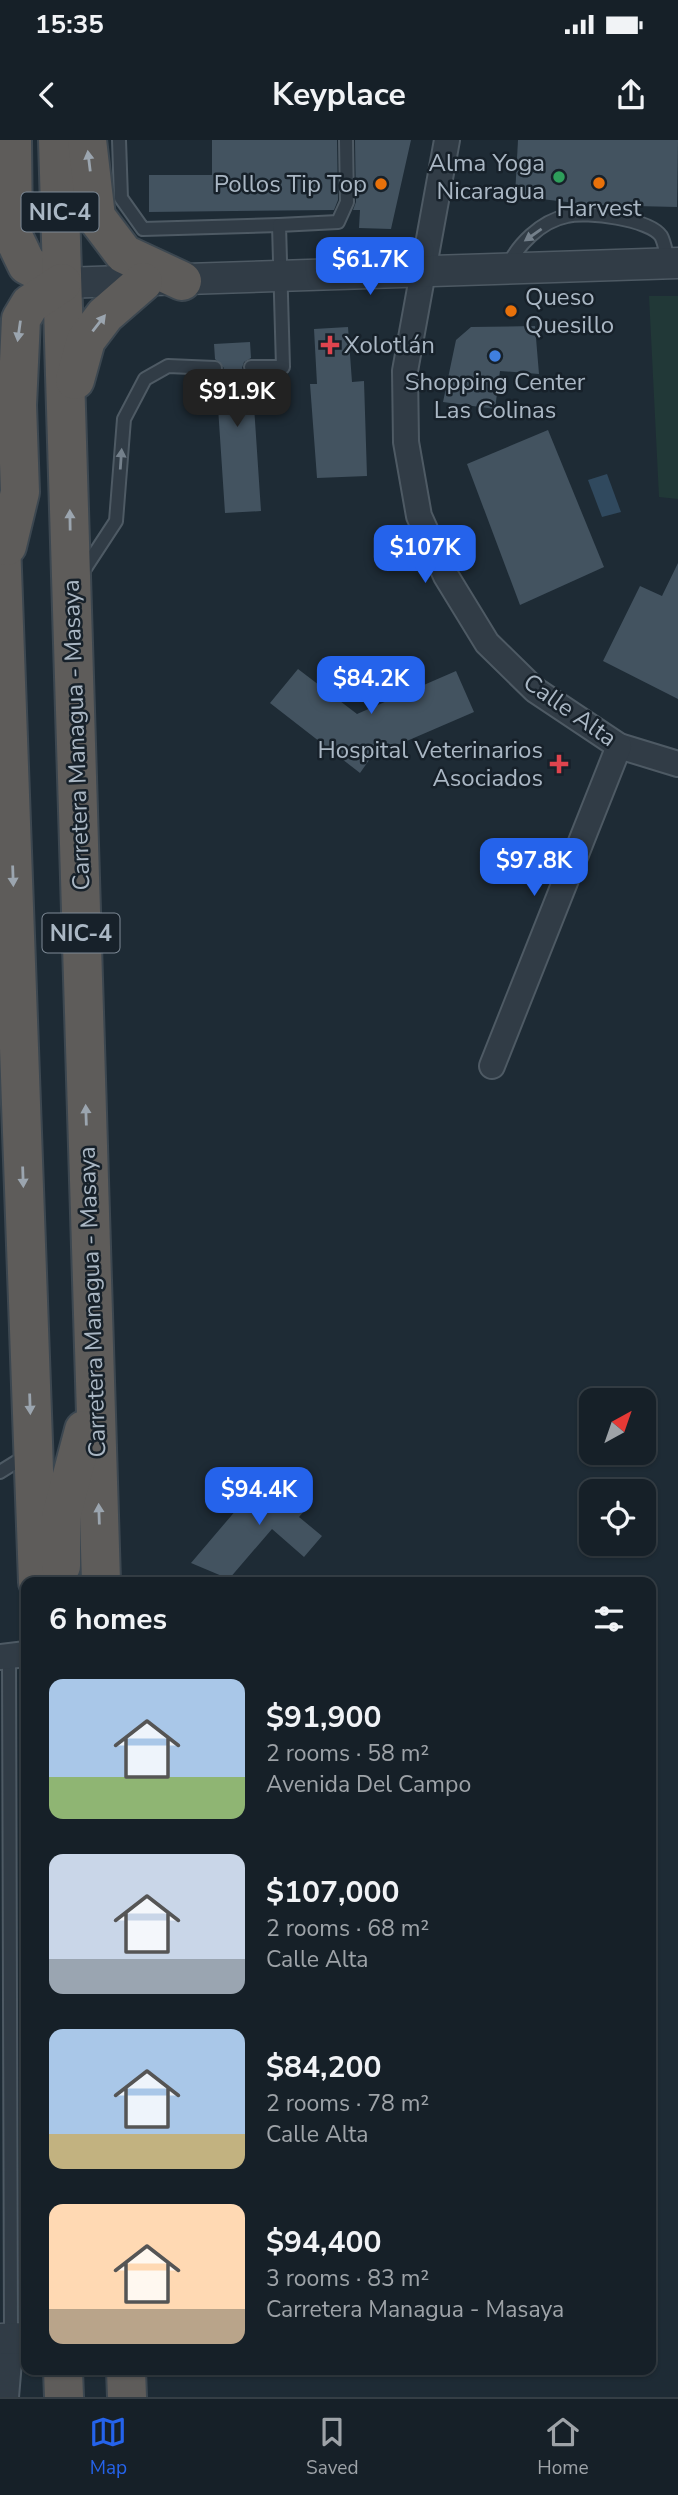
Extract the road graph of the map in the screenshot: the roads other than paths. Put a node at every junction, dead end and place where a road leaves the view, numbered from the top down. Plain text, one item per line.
1 (12, 140) edge
2 (58, 140) edge
3 (87, 140) edge
4 (119, 140) edge
5 (346, 140) edge
6 (447, 140) edge
7 (279, 225) junction
8 (673, 263) edge
9 (506, 269) junction
10 (424, 270) junction
11 (282, 275) junction
12 (181, 281) junction
13 (143, 282) junction
14 (62, 283) junction
15 (251, 367) dead end
16 (215, 368) dead end
17 (68, 409) junction
18 (0, 514) edge
19 (2, 568) junction
20 (72, 587) junction
21 (619, 746) junction
22 (678, 764) edge
23 (5, 799) edge
24 (492, 1066) dead end
25 (94, 1397) junction
26 (32, 1452) junction
27 (0, 1472) edge
28 (38, 1577) edge
29 (60, 1577) edge
30 (102, 1577) edge
31 (12, 1656) edge
32 (12, 2338) edge
33 (63, 2375) edge
34 (126, 2375) edge
35 (6, 2397) edge
36 (64, 2397) edge
37 (127, 2397) edge

1 - 14 highway
2 - 14 highway, Carretera Managua - Masaya / NIC-4
12 -> 3 highway
4 - 7 lane
5 - 7 lane
6 - 10 street, Calle Alta
7 - 11 lane
8 - 9 street
8 -> 9 lane
9 - 10 street
10 - 11 street
10 - 21 street, Calle Alta
11 - 12 street
11 - 15 lane
12 - 13 street
13 - 14 street
17 -> 13 highway
14 - 17 highway, Carretera Managua - Masaya / NIC-4
14 -> 19 highway
20 -> 16 lane
20 -> 17 highway, Carretera Managua - Masaya / NIC-4
18 - 19 highway, NIC-4
19 - 23 highway, NIC-4
25 -> 20 highway, Carretera Managua - Masaya / NIC-4
21 - 22 street, Calle Alta
21 - 24 street
23 -> 26 highway, NIC-4
25 - 29 highway
30 -> 25 highway, Carretera Managua - Masaya / NIC-4
26 - 27 lane
26 - 28 highway, NIC-4
31 - 32 lane
32 - 35 street
33 - 36 highway
34 - 37 highway

